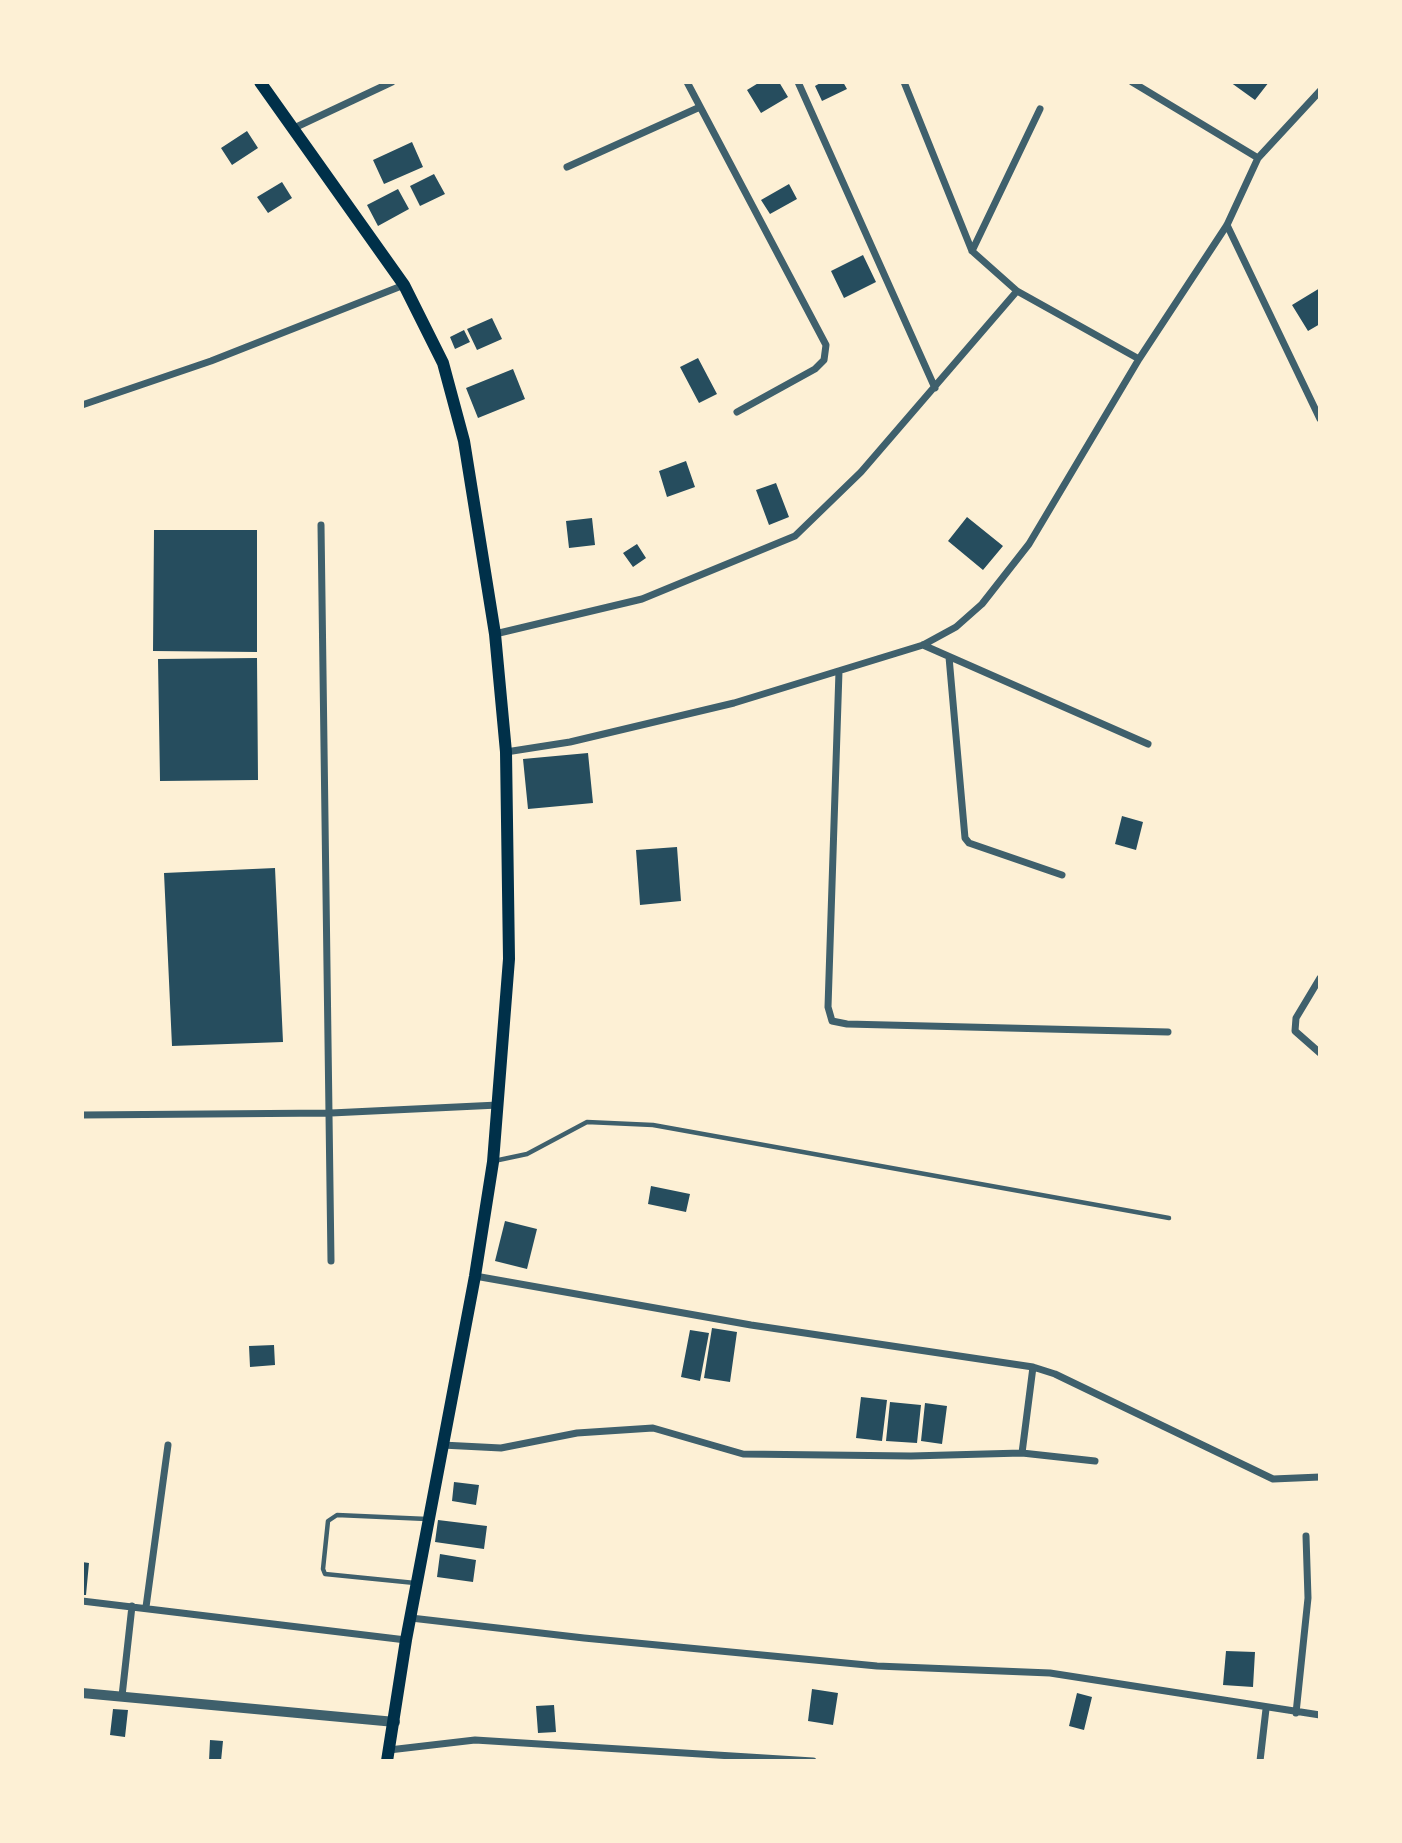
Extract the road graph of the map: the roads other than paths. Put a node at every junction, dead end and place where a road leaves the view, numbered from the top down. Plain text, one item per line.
1 (260, 82) edge
2 (393, 82) edge
3 (687, 82) edge
4 (798, 82) edge
5 (904, 82) edge
6 (1132, 82) edge
7 (1320, 91) edge
8 (700, 107) junction
9 (1040, 108) dead end
10 (292, 128) junction
11 (1258, 158) junction
12 (567, 167) dead end
13 (1227, 225) junction
14 (972, 251) junction
15 (404, 285) junction
16 (1017, 291) junction
17 (1139, 359) junction
18 (936, 388) junction
19 (82, 405) edge
20 (737, 412) dead end
21 (1320, 419) edge
22 (321, 525) dead end
23 (495, 634) junction
24 (923, 645) junction
25 (949, 657) junction
26 (839, 671) junction
27 (1148, 744) dead end
28 (506, 752) junction
29 (1062, 875) dead end
30 (1320, 978) edge
31 (1168, 1032) dead end
32 (1320, 1053) edge
33 (499, 1105) junction
34 (331, 1113) junction
35 (82, 1115) edge
36 (494, 1161) junction
37 (1169, 1218) dead end
38 (331, 1261) dead end
39 (475, 1276) junction
40 (1032, 1367) junction
41 (441, 1444) junction
42 (168, 1445) dead end
43 (1021, 1453) junction
44 (1095, 1461) dead end
45 (1320, 1477) edge
46 (428, 1519) junction
47 (1306, 1536) dead end
48 (417, 1583) junction
49 (82, 1601) edge
50 (132, 1606) junction
51 (146, 1607) junction
52 (411, 1618) junction
53 (406, 1640) junction
54 (82, 1693) edge
55 (122, 1696) junction
56 (1266, 1709) junction
57 (1296, 1713) junction
58 (1320, 1714) edge
59 (394, 1722) junction
60 (388, 1756) edge
61 (813, 1761) edge
62 (1260, 1761) edge

1 - 10 main road
2 - 10 street
3 - 8 street
4 - 18 street
5 - 14 street
6 - 11 street
7 - 11 street
8 - 12 street
8 - 20 street
9 - 14 street
10 - 15 main road
11 - 13 street
13 - 17 street
13 - 21 street
14 - 16 street
15 - 19 street
15 - 23 main road
16 - 17 street
16 - 18 street
17 - 24 street
18 - 23 street
22 - 34 street
23 - 28 main road
24 - 25 street
24 - 26 street
25 - 27 street
25 - 29 street
26 - 28 street
26 - 31 street
28 - 33 main road
30 - 32 street
33 - 34 street
33 - 36 main road
34 - 35 street
34 - 38 street
36 - 37 lane
36 - 39 main road
39 - 40 street
39 - 41 main road
40 - 43 street
40 - 45 street
41 - 43 street
41 - 46 main road
42 - 51 street
43 - 44 street
46 - 48 main road
46 - 48 lane
47 - 57 street
48 - 52 main road
49 - 50 street
50 - 51 street
50 - 55 street
51 - 53 street
52 - 53 main road
52 - 56 street
53 - 59 main road
54 - 55 street
55 - 59 street
56 - 57 street
56 - 62 street
57 - 58 street
59 - 60 main road
60 - 61 street

